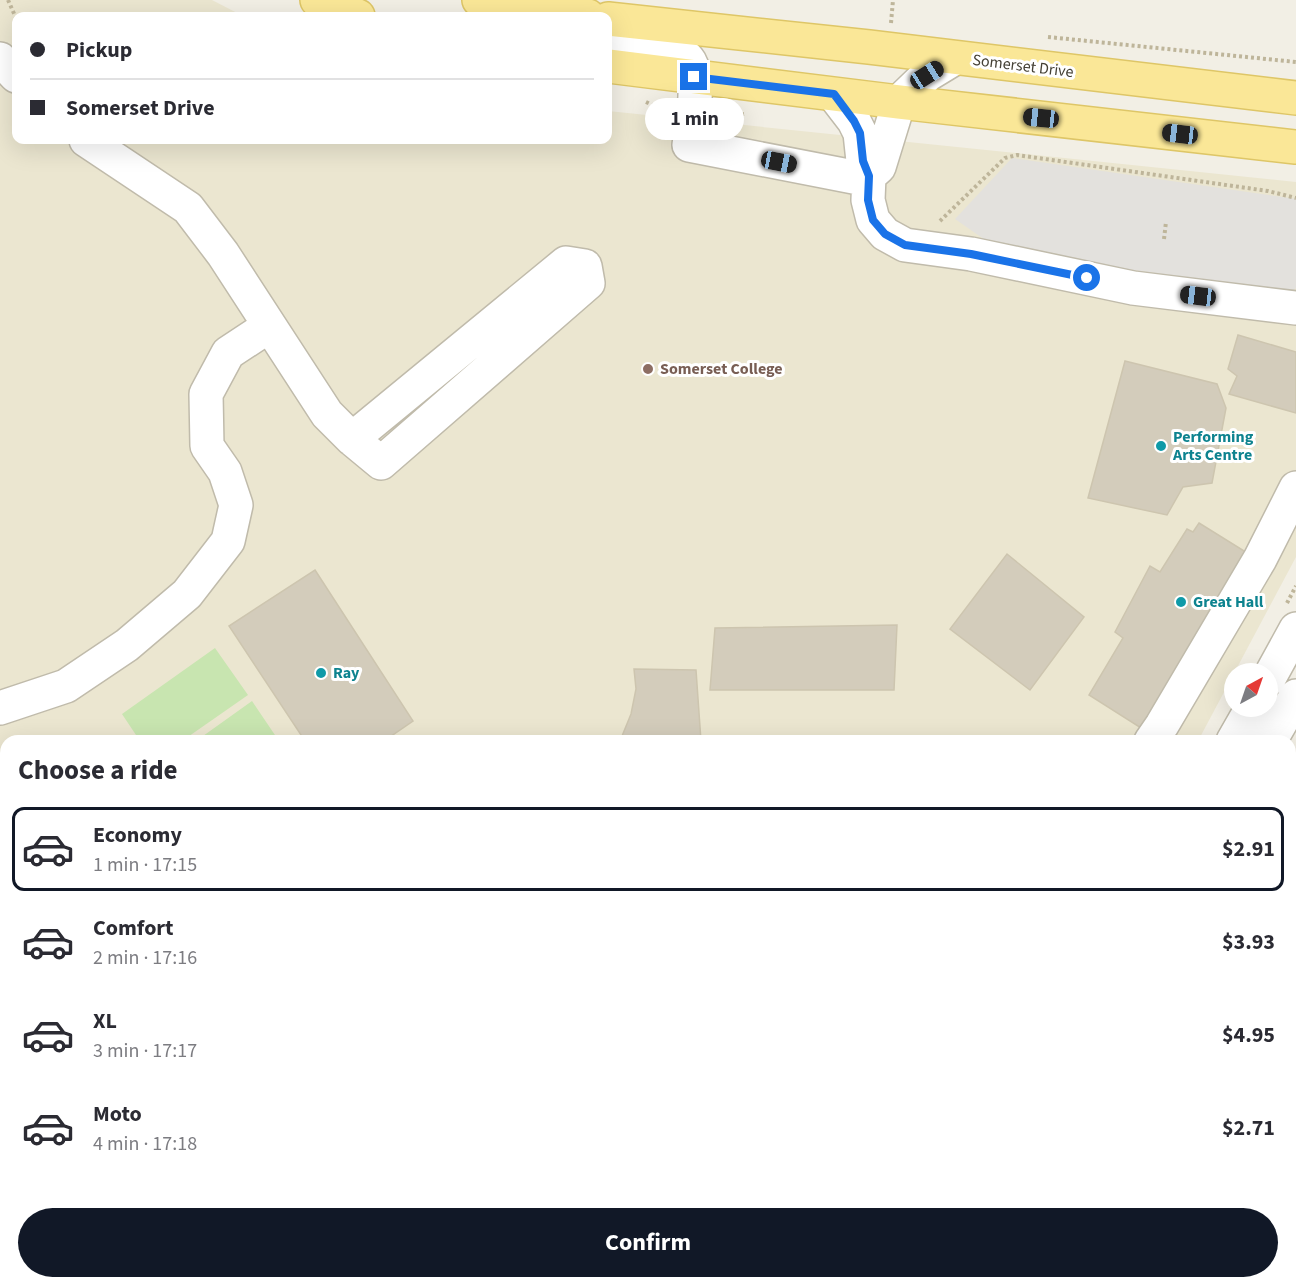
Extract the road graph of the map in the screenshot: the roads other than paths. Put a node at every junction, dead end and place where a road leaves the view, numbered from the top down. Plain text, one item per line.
1 (317, 0) edge
2 (479, 0) edge
3 (348, 12) edge
4 (552, 12) edge
5 (612, 19) edge
6 (612, 37) edge
7 (955, 58) junction
8 (0, 59) edge
9 (612, 67) edge
10 (12, 72) edge
11 (694, 77) junction
12 (1154, 81) junction
13 (834, 94) junction
14 (1296, 98) edge
15 (899, 102) junction
16 (1296, 114) edge
17 (92, 144) edge
18 (1296, 147) edge
19 (869, 178) junction
20 (1296, 308) edge
21 (269, 326) junction
22 (351, 439) junction
23 (1296, 488) edge
24 (1296, 629) edge
25 (1277, 663) edge
26 (1296, 696) edge
27 (0, 708) edge
28 (1247, 717) edge
29 (1154, 735) edge
30 (1236, 735) edge
31 (1273, 735) edge

1 - 3 main road
2 - 4 main road
5 - 7 main road, Somerset Drive
6 - 11 street
7 - 12 main road, Somerset Drive
7 - 15 street
8 - 10 street
9 - 11 main road
11 - 13 main road
11 - 19 street
12 - 14 main road, Somerset Drive
12 - 16 street
13 - 15 main road
13 - 19 street
15 - 18 main road
15 - 19 street
17 - 21 street
19 - 20 street
21 - 22 street
21 - 27 street
22 - 22 street
23 - 29 street
24 - 25 street
26 - 31 street
28 - 30 street

